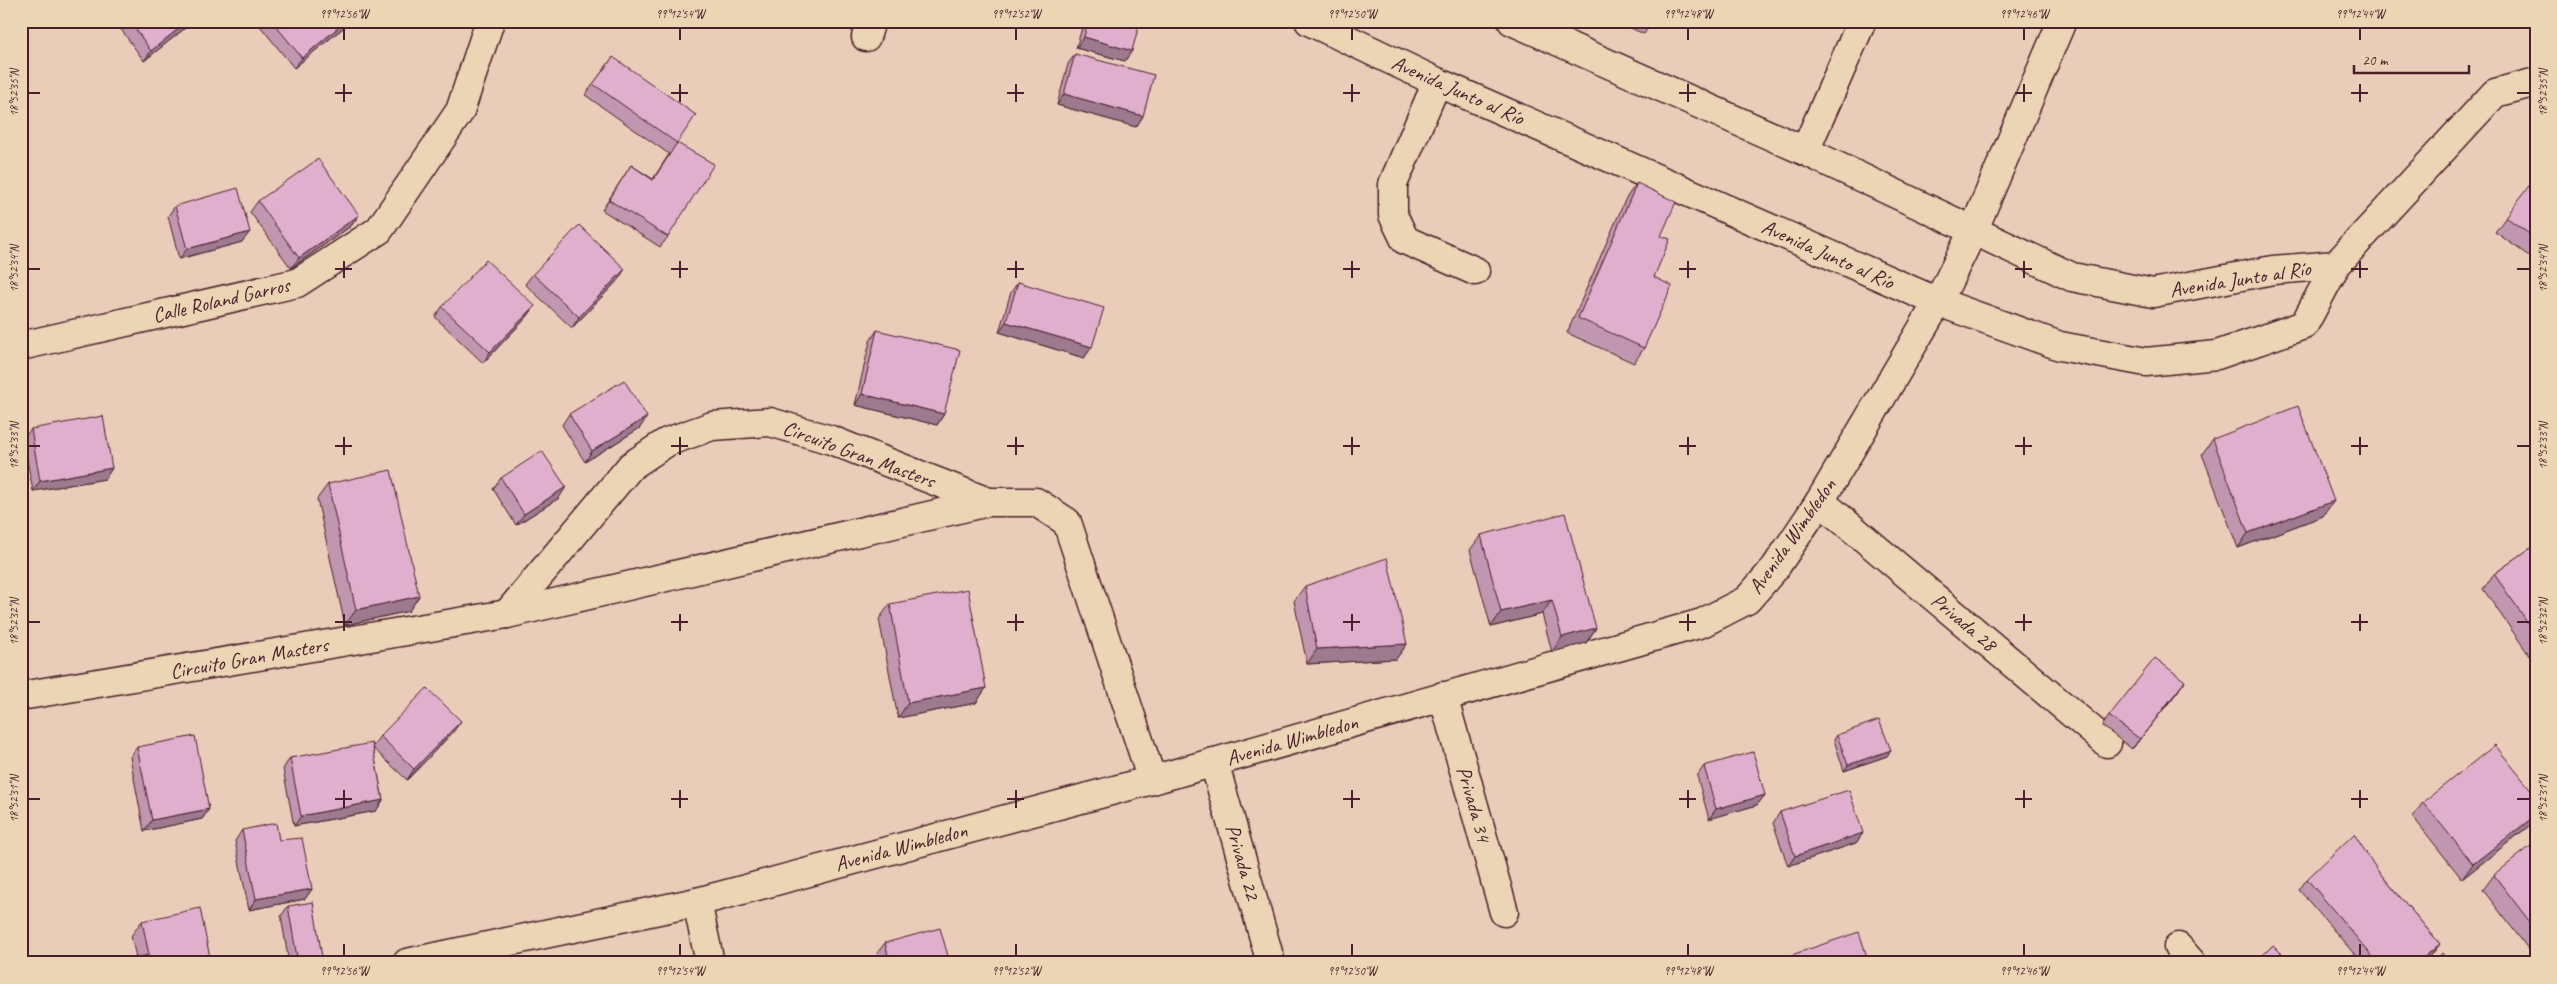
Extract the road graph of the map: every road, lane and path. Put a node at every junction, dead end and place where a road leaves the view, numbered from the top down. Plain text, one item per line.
1 (490, 21) edge
2 (1310, 21) edge
3 (1512, 21) edge
4 (1862, 21) edge
5 (2062, 21) edge
6 (1558, 30) edge
7 (1437, 82) junction
8 (2536, 82) edge
9 (1805, 151) junction
10 (1974, 229) junction
11 (2336, 265) junction
12 (1476, 271) dead end
13 (1938, 302) junction
14 (21, 346) edge
15 (1820, 501) junction
16 (988, 502) junction
17 (507, 614) junction
18 (21, 696) edge
19 (1443, 696) junction
20 (2108, 743) dead end
21 (1214, 762) junction
22 (1152, 780) junction
23 (697, 902) junction
24 (1504, 912) dead end
25 (521, 951) edge
26 (407, 963) edge
27 (710, 963) edge
28 (1271, 963) edge

1 - 14 street, Calle Roland Garros
2 - 7 street, Avenida Junto al Río
3 - 6 street, Avenida Junto al Río
4 - 9 street
5 - 10 street, Avenida Wimbledon
6 - 9 street, Avenida Junto al Río
7 - 12 street
7 - 13 street, Avenida Junto al Río
8 - 11 street, Avenida Junto al Río
9 - 10 street, Avenida Junto al Río
10 - 11 street, Avenida Junto al Río
10 - 13 street, Avenida Wimbledon
11 - 13 street, Avenida Junto al Río
13 - 15 street, Avenida Wimbledon
15 - 19 street, Avenida Wimbledon
15 - 20 street, Privada 28
16 - 17 street, Circuito Gran Masters
16 - 17 street, Circuito Gran Masters
16 - 22 street, Circuito Gran Masters
17 - 18 street, Circuito Gran Masters
19 - 21 street, Avenida Wimbledon
19 - 24 street, Privada 34
21 - 22 street, Avenida Wimbledon
21 - 28 street, Privada 22
22 - 23 street, Avenida Wimbledon
23 - 25 street, Avenida Wimbledon
23 - 27 street
25 - 26 street, Avenida Wimbledon

